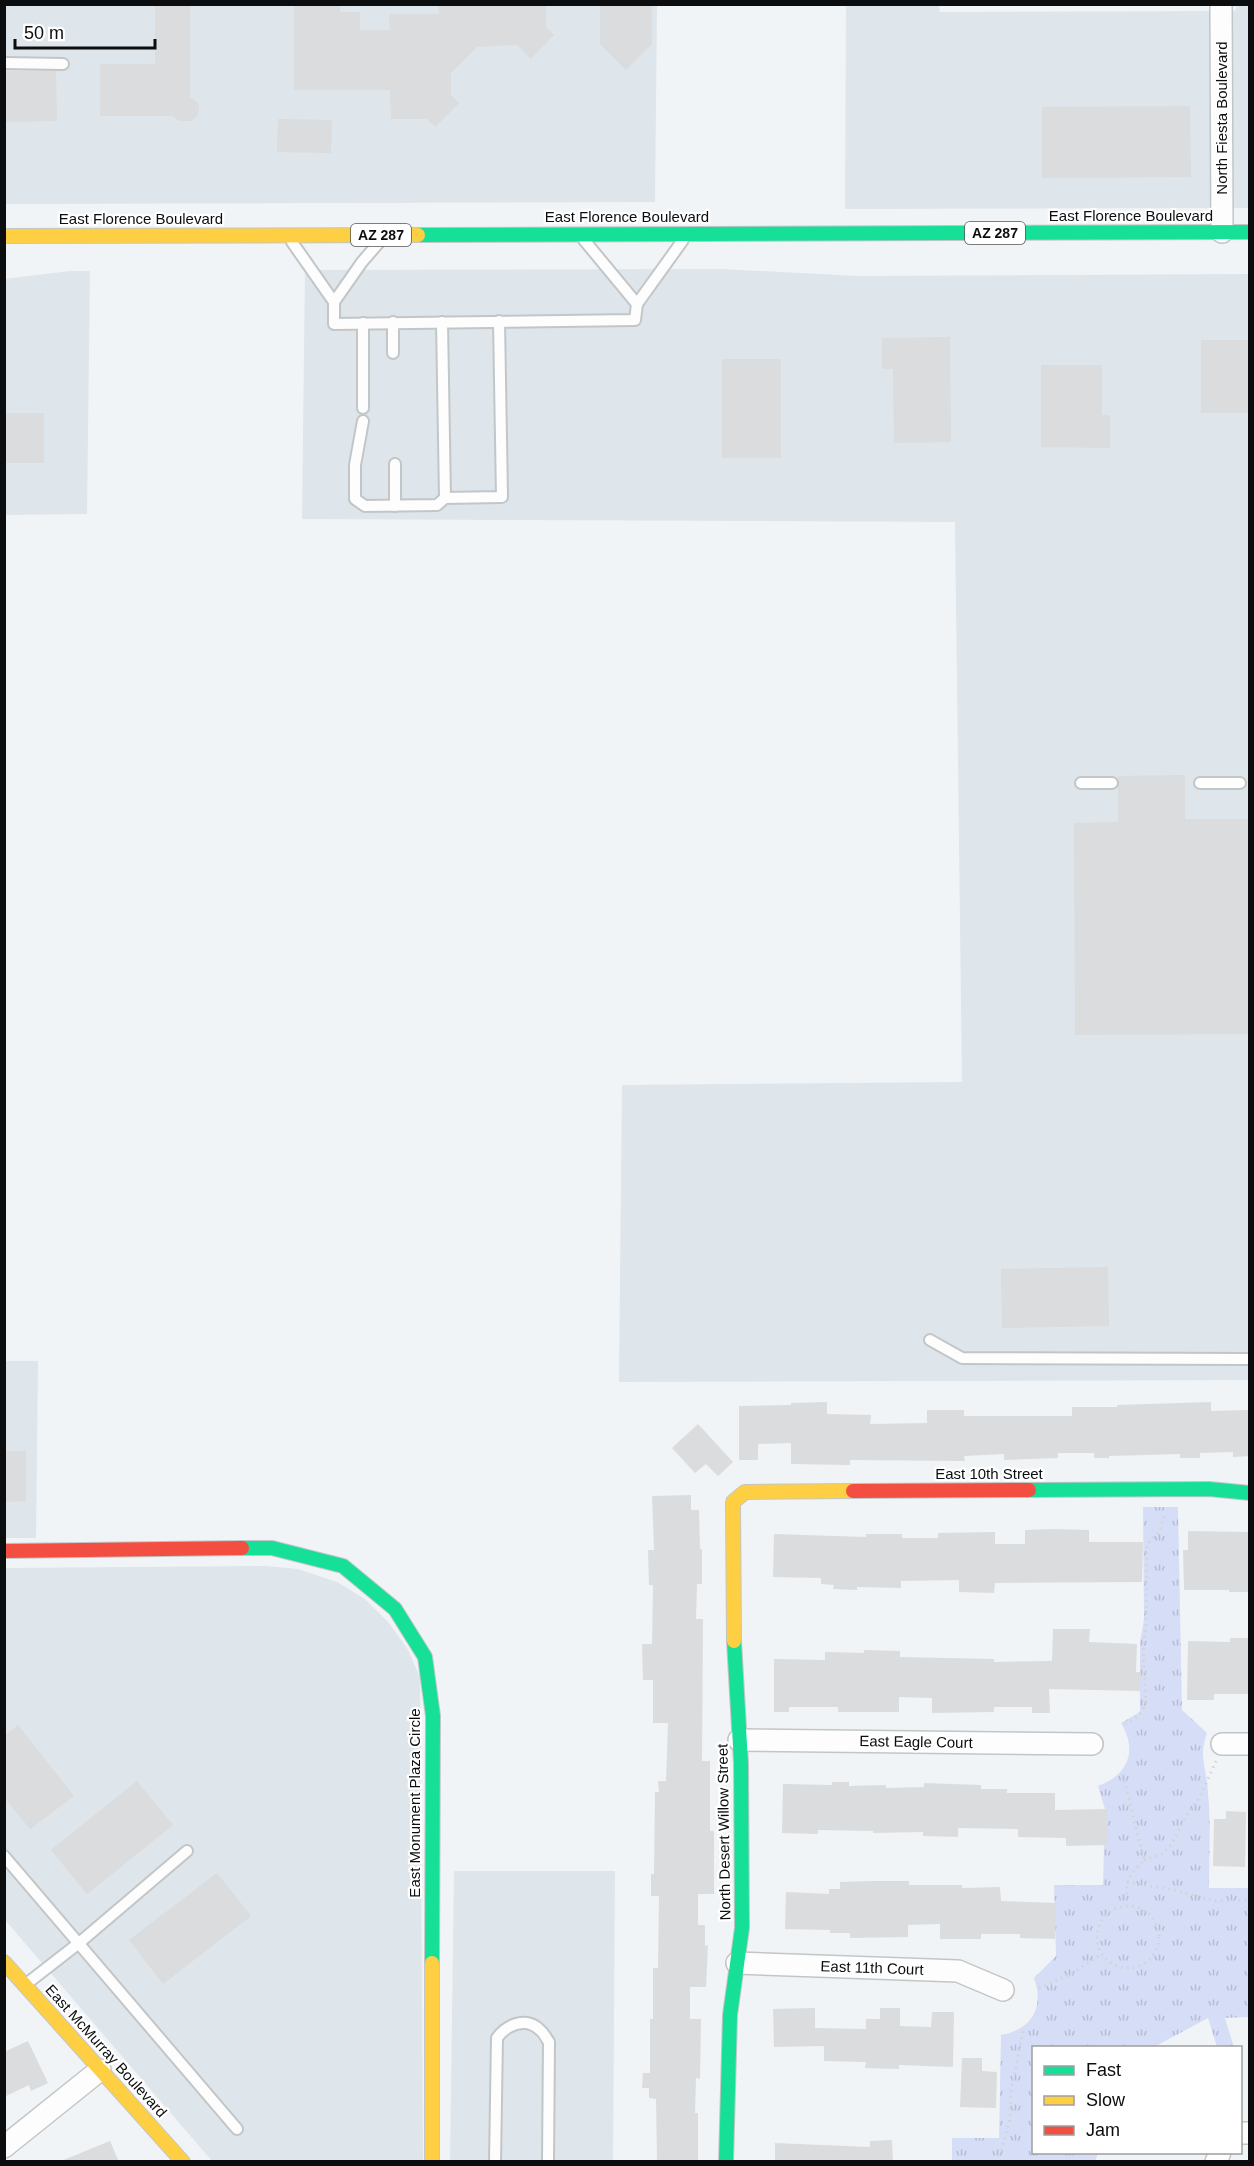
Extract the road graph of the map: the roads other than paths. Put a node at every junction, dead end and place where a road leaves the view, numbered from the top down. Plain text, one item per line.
1 (1221, 4) edge
2 (4, 63) edge
3 (63, 64) dead end
4 (1222, 232) junction
5 (1250, 232) edge
6 (689, 233) junction
7 (385, 235) junction
8 (580, 235) junction
9 (4, 236) edge
10 (288, 236) junction
11 (334, 302) junction
12 (637, 304) junction
13 (499, 321) junction
14 (393, 322) junction
15 (442, 322) junction
16 (363, 323) junction
17 (393, 353) dead end
18 (363, 408) dead end
19 (363, 420) dead end
20 (394, 464) dead end
21 (445, 498) junction
22 (395, 506) junction
23 (1081, 783) dead end
24 (1112, 783) dead end
25 (1200, 783) dead end
26 (1240, 783) dead end
27 (930, 1340) dead end
28 (1250, 1359) edge
29 (1250, 1493) edge
30 (733, 1502) joint
31 (4, 1551) edge
32 (740, 1740) junction
33 (1092, 1744) dead end
34 (1222, 1744) dead end
35 (1250, 1744) edge
36 (187, 1851) dead end
37 (4, 1856) edge
38 (79, 1943) junction
39 (4, 1962) edge
40 (737, 1963) junction
41 (25, 1985) junction
42 (1003, 1990) dead end
43 (100, 2070) junction
44 (237, 2128) dead end
45 (4, 2147) edge
46 (183, 2162) edge
47 (432, 2162) edge
48 (495, 2162) edge
49 (548, 2162) edge
50 (726, 2162) edge

1 - 4 street, North Fiesta Boulevard
2 - 3 lane
4 - 5 street, East Florence Boulevard / AZ 287
4 - 6 street, East Florence Boulevard / AZ 287
6 - 8 street, East Florence Boulevard / AZ 287
6 - 12 lane
7 - 8 street, East Florence Boulevard / AZ 287
7 - 10 street, East Florence Boulevard / AZ 287
7 - 11 lane
8 - 12 lane
9 - 10 street, East Florence Boulevard / AZ 287
10 - 11 lane
11 - 16 lane
12 - 13 lane
13 - 15 lane
13 - 21 lane
14 - 15 lane
14 - 16 lane
14 - 17 lane
15 - 21 lane
16 - 18 lane
19 - 22 lane
20 - 22 lane
21 - 22 lane
23 - 24 lane
25 - 26 lane
27 - 28 lane
29 - 30 street, East 10th Street
30 - 32 street, North Desert Willow Street
31 - 47 street, East Monument Plaza Circle
32 - 33 street, East Eagle Court
32 - 40 street, North Desert Willow Street
34 - 35 street
36 - 38 lane
37 - 38 lane
38 - 41 lane
38 - 44 lane
39 - 41 street, East McMurray Boulevard
40 - 42 street, East 11th Court
40 - 50 street, North Desert Willow Street
41 - 43 street, East McMurray Boulevard
43 - 45 street
43 - 46 street, East McMurray Boulevard
48 - 49 lane

